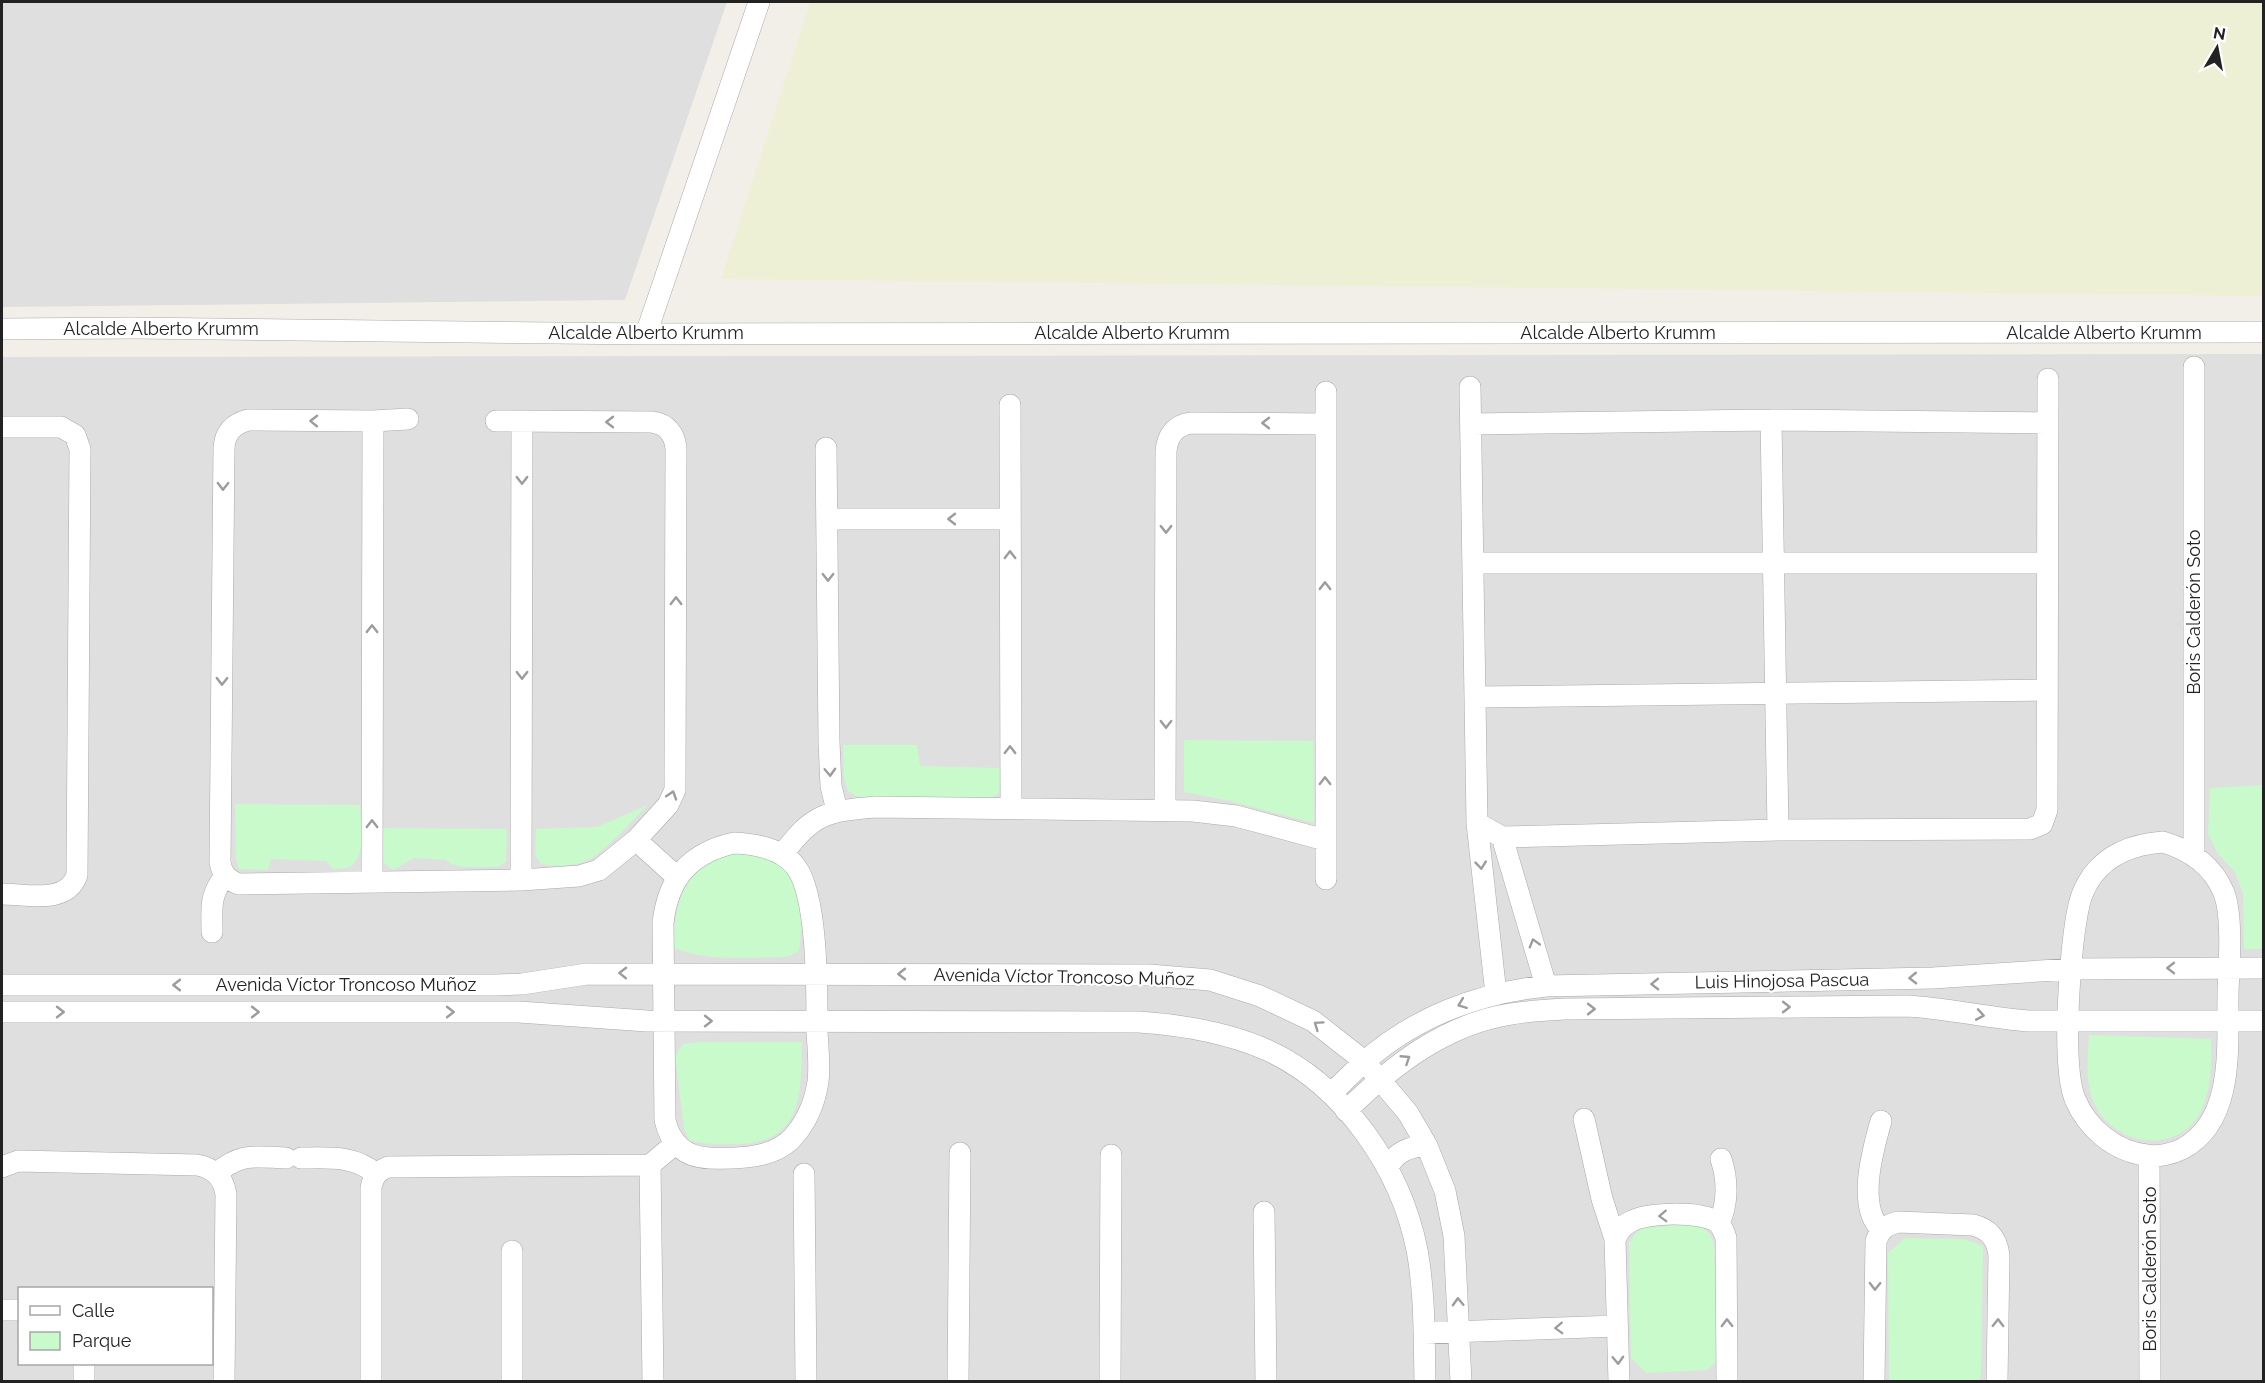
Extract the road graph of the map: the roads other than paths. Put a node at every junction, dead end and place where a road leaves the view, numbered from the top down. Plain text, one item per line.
1 (759, 2) edge
2 (2, 329) edge
3 (2264, 332) edge
4 (646, 334) junction
5 (2194, 367) dead end
6 (2048, 379) dead end
7 (1470, 387) dead end
8 (1326, 392) dead end
9 (1010, 405) dead end
10 (408, 419) dead end
11 (1771, 420) junction
12 (373, 421) junction
13 (496, 421) dead end
14 (522, 422) junction
15 (2048, 423) junction
16 (1324, 424) junction
17 (1471, 424) junction
18 (2, 427) edge
19 (826, 448) dead end
20 (827, 519) junction
21 (1010, 519) junction
22 (1774, 562) junction
23 (1473, 563) junction
24 (2047, 563) junction
25 (2047, 690) junction
26 (1776, 692) junction
27 (1475, 697) junction
28 (1011, 808) junction
29 (1165, 809) junction
30 (837, 811) junction
31 (1477, 823) junction
32 (1778, 830) junction
33 (1502, 837) junction
34 (636, 840) junction
35 (1325, 840) junction
36 (783, 854) junction
37 (2194, 856) junction
38 (225, 876) junction
39 (678, 878) junction
40 (1326, 879) dead end
41 (521, 880) junction
42 (372, 882) junction
43 (2, 894) edge
44 (212, 932) dead end
45 (2229, 968) junction
46 (2264, 968) edge
47 (2071, 969) junction
48 (816, 973) junction
49 (664, 974) junction
50 (2, 985) edge
51 (27, 985) junction
52 (1546, 986) junction
53 (1496, 994) junction
54 (2, 1012) edge
55 (28, 1012) junction
56 (664, 1021) junction
57 (2069, 1021) junction
58 (2227, 1021) junction
59 (2264, 1021) edge
60 (817, 1022) junction
61 (1364, 1061) junction
62 (1380, 1078) junction
63 (1331, 1094) junction
64 (1346, 1111) junction
65 (1584, 1119) dead end
66 (1881, 1121) dead end
67 (675, 1144) junction
68 (1427, 1146) junction
69 (960, 1154) dead end
70 (1111, 1155) dead end
71 (2149, 1156) junction
72 (1720, 1159) dead end
73 (650, 1165) junction
74 (2, 1167) edge
75 (1387, 1168) junction
76 (217, 1173) junction
77 (376, 1174) junction
78 (804, 1174) dead end
79 (1264, 1212) dead end
80 (1719, 1223) junction
81 (1882, 1230) junction
82 (1615, 1239) junction
83 (512, 1251) dead end
84 (2, 1310) edge
85 (18, 1310) edge
86 (1617, 1326) junction
87 (1459, 1331) junction
88 (1424, 1333) junction
89 (84, 1365) edge
90 (84, 1382) edge
91 (224, 1382) edge
92 (371, 1382) edge
93 (512, 1382) edge
94 (653, 1382) edge
95 (806, 1382) edge
96 (958, 1382) edge
97 (1110, 1382) edge
98 (1266, 1382) edge
99 (1425, 1382) edge
100 (1461, 1382) edge
101 (1619, 1382) edge
102 (1727, 1382) edge
103 (1874, 1382) edge
104 (1997, 1382) edge
105 (2151, 1382) edge

1 - 4 street
2 - 4 street, Alcalde Alberto Krumm
3 - 4 street, Alcalde Alberto Krumm
5 - 37 street, Boris Calderón Soto
6 - 15 street
7 - 17 street
8 - 16 street
9 - 21 street
10 - 12 street
11 - 15 street
11 - 17 street
11 - 22 street
12 -> 38 street
42 -> 12 street
13 - 14 street
34 -> 14 street
14 -> 41 street
15 - 24 street
16 -> 29 street
35 -> 16 street
17 - 23 street
18 - 43 street
19 - 20 street
21 -> 20 street
20 -> 30 street
28 -> 21 street
22 - 23 street
22 - 24 street
22 - 26 street
23 - 27 street
24 - 25 street
25 - 26 street
25 - 32 street
26 - 27 street
26 - 32 street
27 - 31 street
28 - 29 street
28 - 30 street
29 - 35 street
30 - 36 street
31 - 33 street
31 -> 53 street
32 - 33 street
52 -> 33 street
34 - 39 street
34 - 41 street
35 - 40 street
36 - 39 street
36 - 48 street
37 - 45 street
37 - 47 street
38 - 42 street
38 - 44 street
39 - 49 street
41 - 42 street
45 - 46 street, Luis Hinojosa Pascua
45 -> 47 street, Luis Hinojosa Pascua
45 - 58 street
47 -> 52 street, Luis Hinojosa Pascua
47 - 57 street
48 - 49 street, Avenida Víctor Troncoso Muñoz
48 - 60 street
61 -> 48 street, Avenida Víctor Troncoso Muñoz
49 -> 51 street, Avenida Víctor Troncoso Muñoz
49 - 56 street
50 - 51 street, Avenida Víctor Troncoso Muñoz
51 - 55 street
52 - 53 street, Luis Hinojosa Pascua
53 -> 61 street, Luis Hinojosa Pascua
54 - 55 street, Avenida Víctor Troncoso Muñoz
55 -> 56 street, Avenida Víctor Troncoso Muñoz
56 -> 60 street, Avenida Víctor Troncoso Muñoz
56 - 67 street
57 - 58 street, Luis Hinojosa Pascua
62 -> 57 street, Luis Hinojosa Pascua
57 - 71 street
58 - 59 street, Luis Hinojosa Pascua
58 - 71 street
60 - 63 street, Avenida Víctor Troncoso Muñoz
60 - 67 street
61 - 62 street, Avenida Víctor Troncoso Muñoz
61 - 63 street, Luis Hinojosa Pascua
62 - 64 street, Luis Hinojosa Pascua
62 - 68 street, Avenida Víctor Troncoso Muñoz
63 - 64 street, Avenida Víctor Troncoso Muñoz
64 - 75 street, Avenida Víctor Troncoso Muñoz
65 - 82 street
66 - 81 street
67 - 73 street
68 - 75 street
87 -> 68 street, Avenida Víctor Troncoso Muñoz
69 - 96 street
70 - 97 street
71 - 105 street, Boris Calderón Soto
72 - 80 street
73 - 77 street
73 - 94 street
74 - 76 street
75 - 88 street, Avenida Víctor Troncoso Muñoz
76 - 77 street
76 - 91 street
77 - 92 street
78 - 95 street
79 - 98 street
80 -> 82 street
102 -> 80 street
81 -> 103 street
104 -> 81 street
82 - 86 street
83 - 93 street
84 - 85 street
86 -> 87 street
86 -> 101 street
87 - 88 street
87 - 100 street, Avenida Víctor Troncoso Muñoz
88 - 99 street, Avenida Víctor Troncoso Muñoz
89 - 90 street

